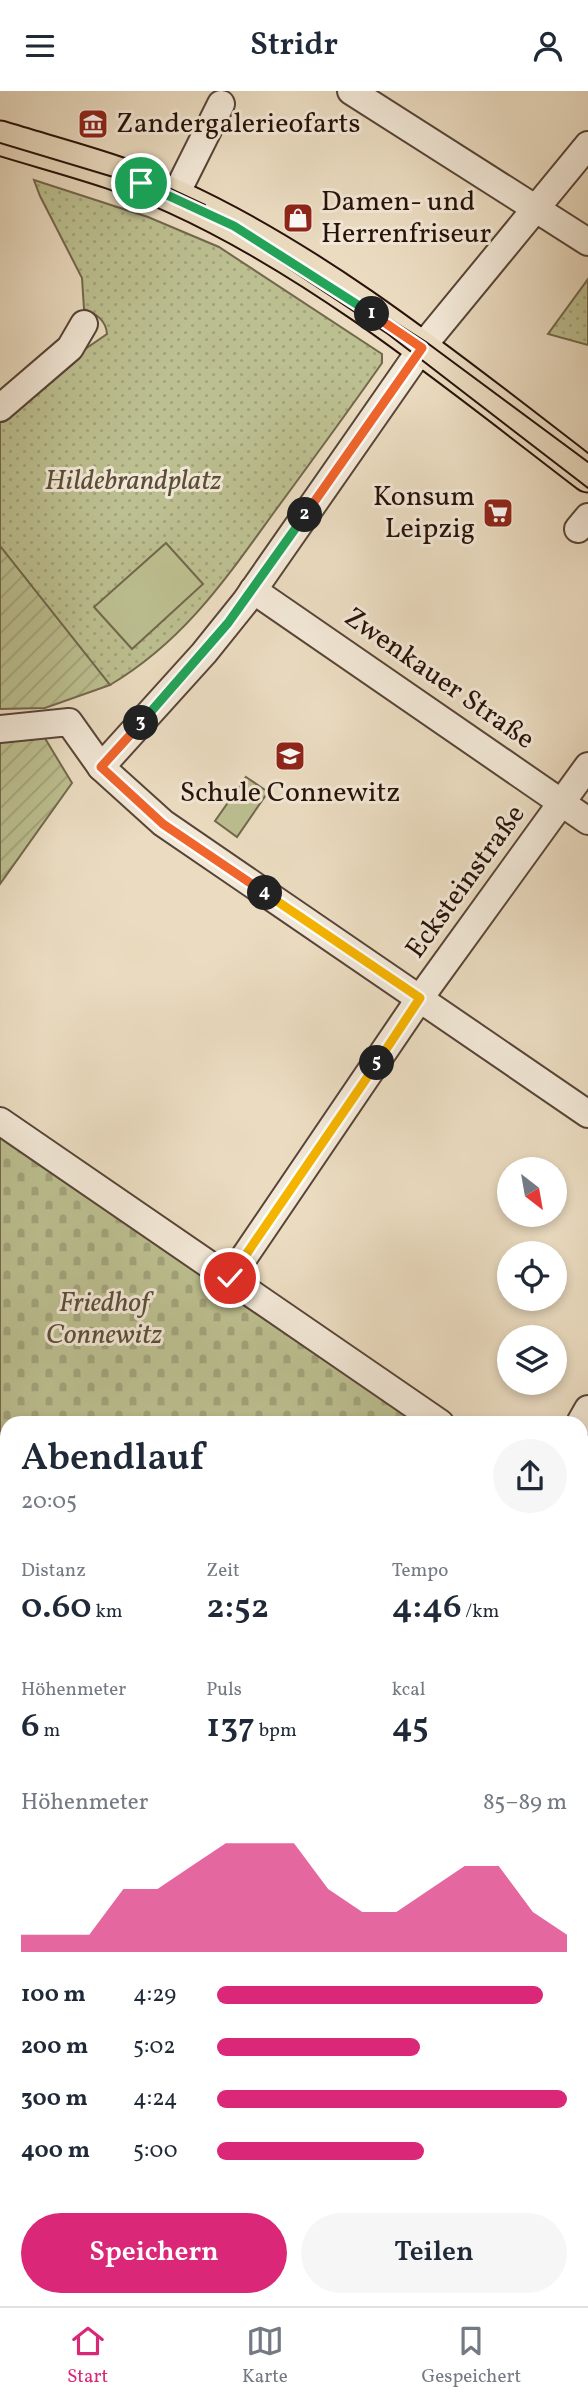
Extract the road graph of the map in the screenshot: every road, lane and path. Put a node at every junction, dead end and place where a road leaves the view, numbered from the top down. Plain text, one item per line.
1 (351, 91) edge
2 (221, 104) dead end
3 (0, 138) edge
4 (588, 145) edge
5 (175, 196) junction
6 (534, 208) junction
7 (588, 242) edge
8 (84, 324) dead end
9 (422, 348) junction
10 (0, 408) edge
11 (588, 475) edge
12 (253, 590) junction
13 (0, 729) edge
14 (588, 766) edge
15 (109, 775) junction
16 (562, 803) junction
17 (588, 821) edge
18 (420, 998) junction
19 (588, 1114) edge
20 (0, 1121) edge
21 (230, 1278) junction
22 (430, 1416) edge

1 - 6 street
2 - 5 street
3 - 5 main road
4 - 6 street
5 - 9 main road
6 - 7 street
6 - 9 street
8 - 10 street
9 - 11 main road
9 - 12 street
12 - 15 street
12 - 16 street, Zwenkauer Straße
13 - 15 street
14 - 16 street, Ecksteinstraße
15 - 18 street
16 - 17 street, Zwenkauer Straße
16 - 18 street, Ecksteinstraße
18 - 19 street
18 - 21 street, Ecksteinstraße
20 - 21 street
21 - 22 street

